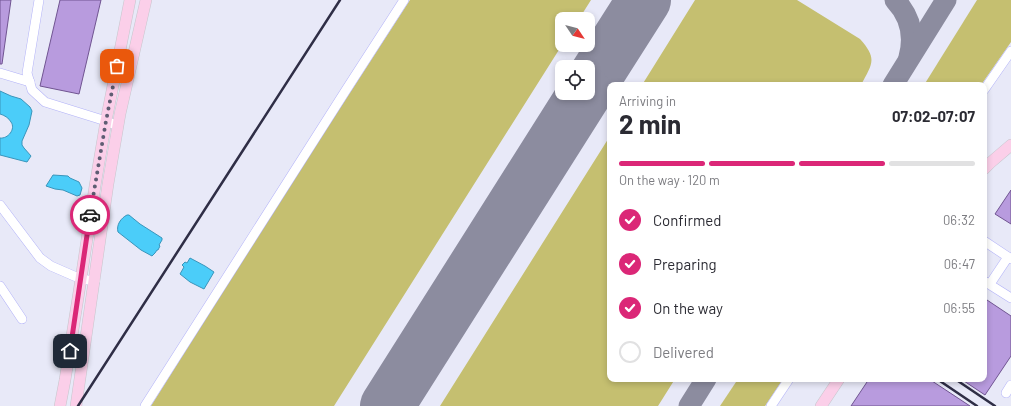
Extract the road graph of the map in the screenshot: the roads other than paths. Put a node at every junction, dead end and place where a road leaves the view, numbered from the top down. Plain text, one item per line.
1 (40, 0) edge
2 (130, 0) edge
3 (146, 0) edge
4 (404, 0) edge
5 (1011, 51) edge
6 (0, 73) edge
7 (30, 82) junction
8 (987, 86) edge
9 (106, 121) junction
10 (118, 126) junction
11 (1011, 145) edge
12 (987, 166) edge
13 (0, 205) edge
14 (987, 243) edge
15 (1010, 258) edge
16 (82, 279) junction
17 (95, 281) junction
18 (987, 283) edge
19 (0, 286) edge
20 (1010, 296) edge
21 (22, 319) dead end
22 (787, 382) edge
23 (837, 382) edge
24 (60, 406) edge
25 (76, 406) edge
26 (145, 406) edge
27 (771, 406) edge
28 (821, 406) edge

1 - 7 street
2 - 9 main road
3 - 10 main road
4 - 26 street
5 - 8 street
6 - 7 street
7 - 9 street
9 - 10 street
9 - 16 main road
10 - 17 main road
11 - 12 main road
13 - 16 street
14 - 15 street
15 - 18 street
16 - 17 street
16 - 24 main road
17 - 25 main road
18 - 20 street
19 - 21 street
22 - 27 street
23 - 28 main road

